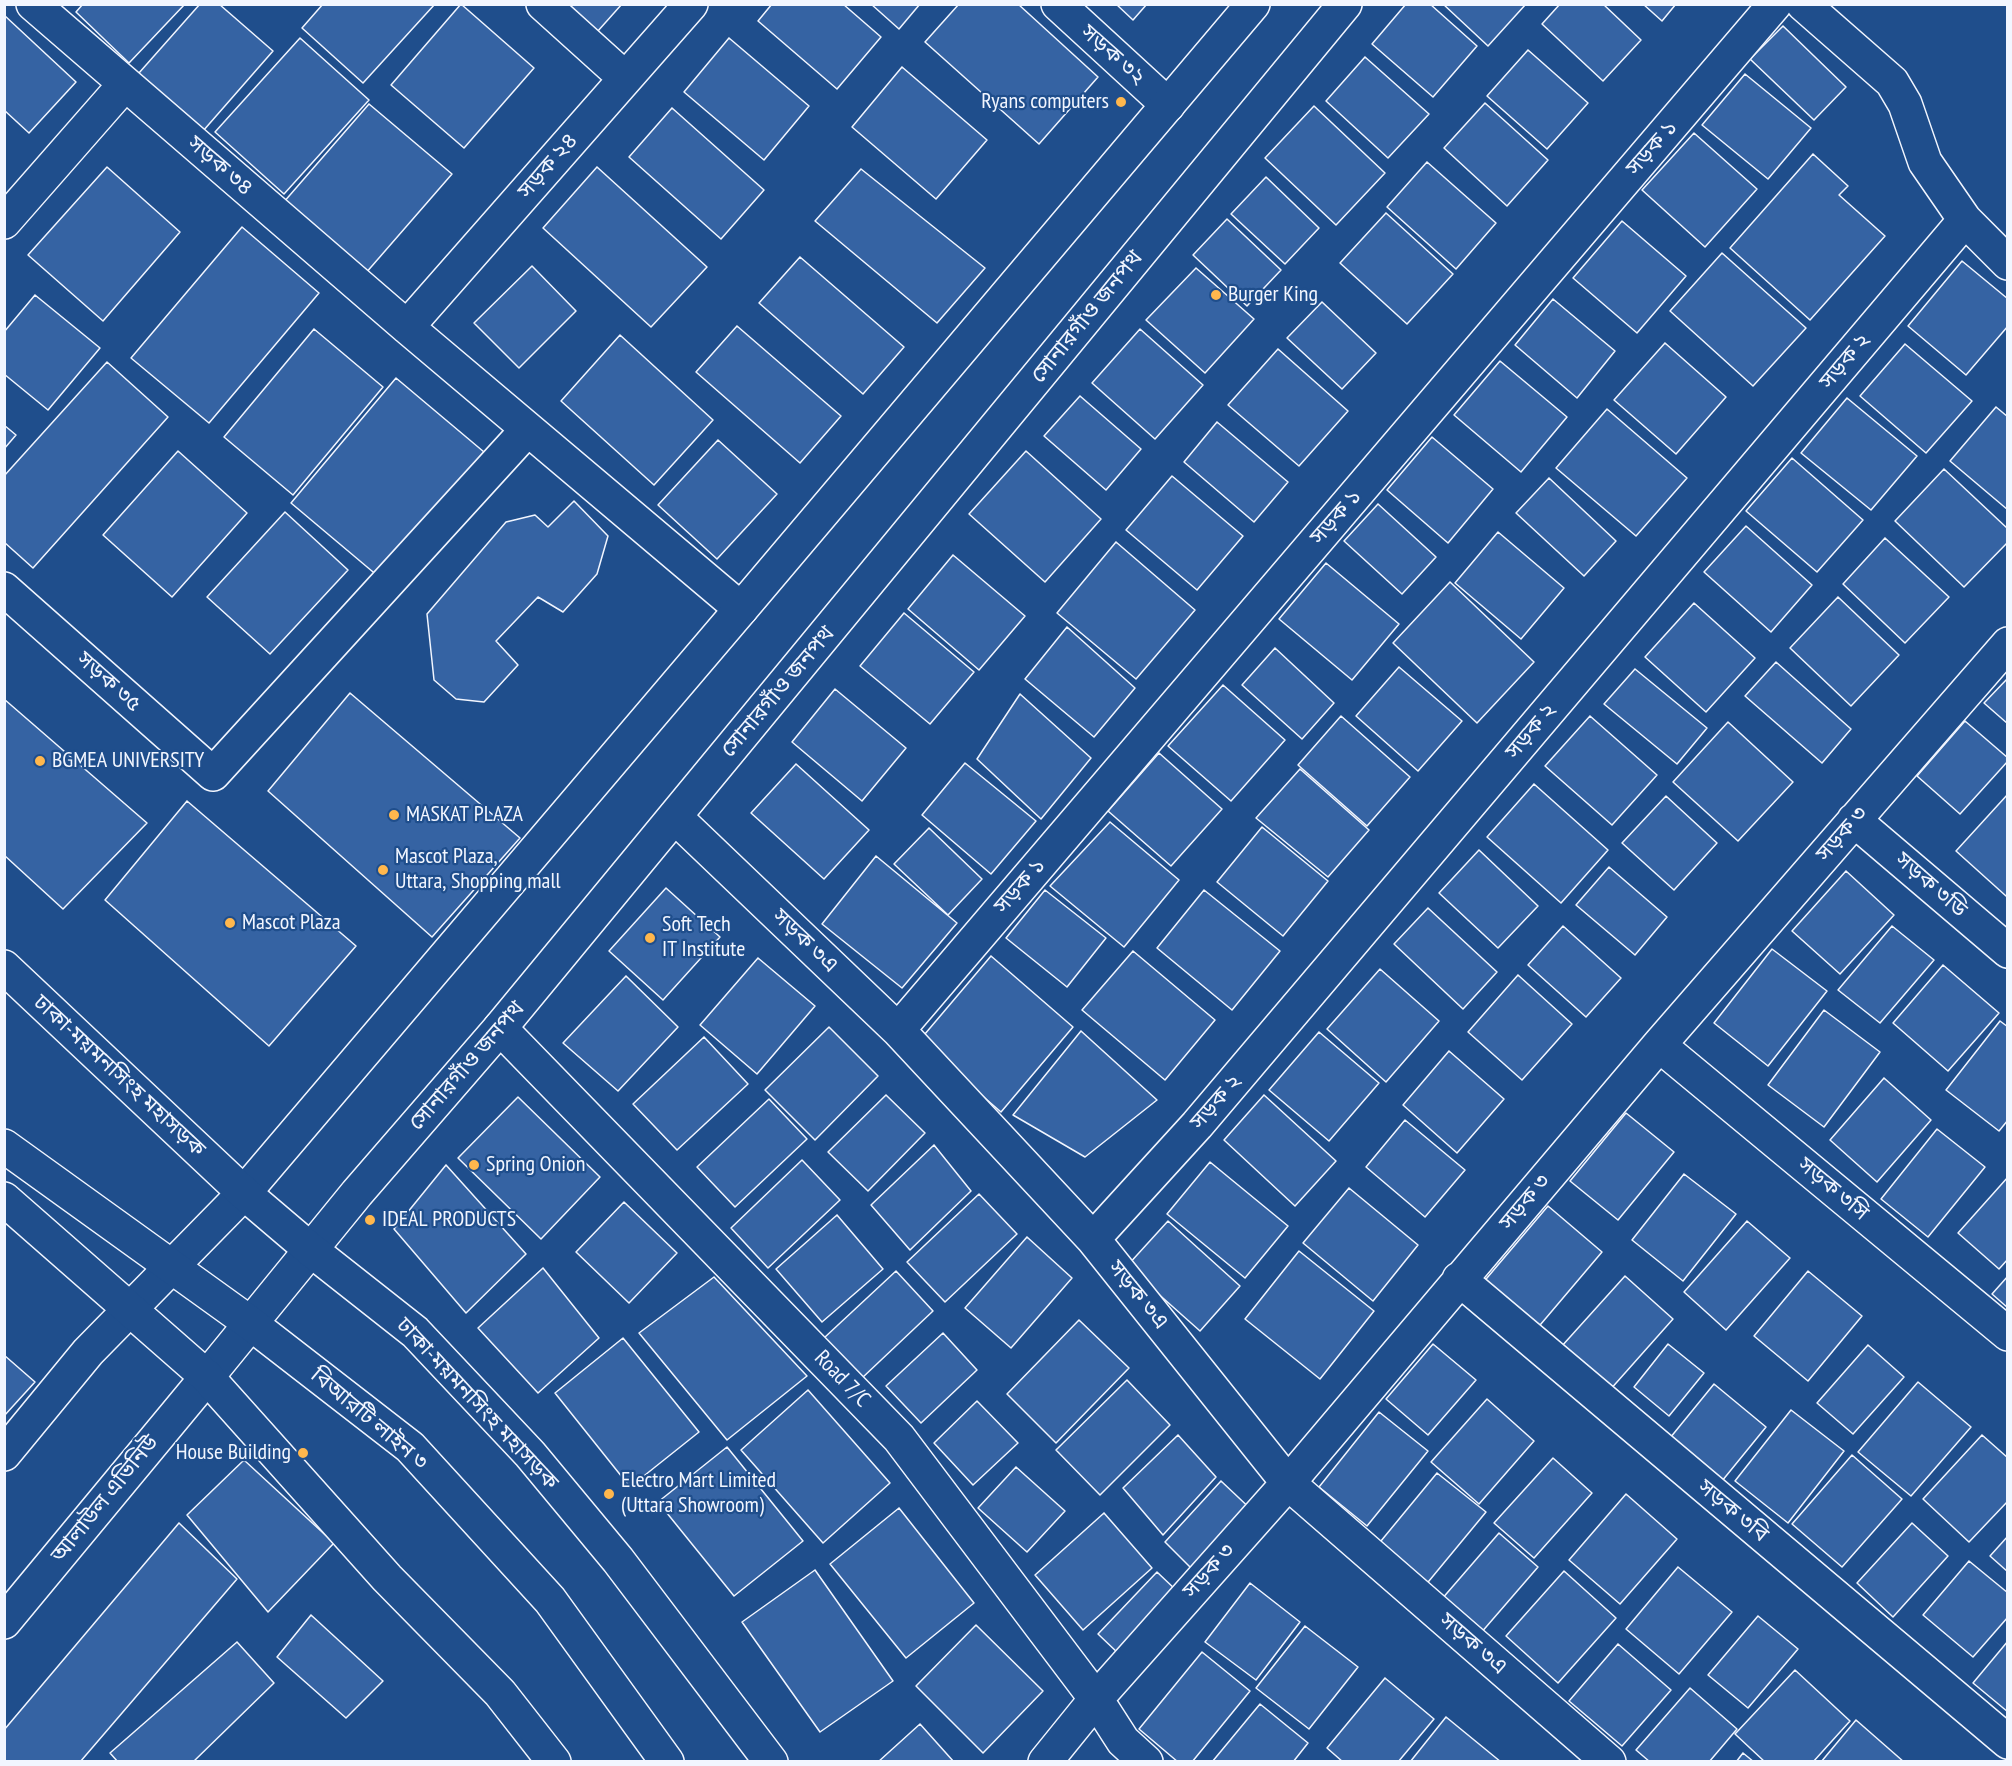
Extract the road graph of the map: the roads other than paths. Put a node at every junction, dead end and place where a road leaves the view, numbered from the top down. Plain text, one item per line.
1 (33, 4) edge
2 (543, 4) edge
3 (691, 4) edge
4 (1058, 4) edge
5 (1253, 4) edge
6 (1346, 4) edge
7 (1775, 4) edge
8 (1803, 4) edge
9 (625, 78) junction
10 (125, 84) junction
11 (1168, 105) junction
12 (1965, 220) junction
13 (4, 222) edge
14 (2007, 263) edge
15 (407, 327) junction
16 (527, 430) junction
17 (4, 589) edge
18 (741, 609) junction
19 (2007, 644) edge
20 (675, 817) junction
21 (1854, 820) junction
22 (2007, 951) edge
23 (4, 967) edge
24 (500, 1028) junction
25 (898, 1030) junction
26 (1659, 1045) junction
27 (4, 1146) edge
28 (244, 1193) junction
29 (4, 1199) edge
30 (1093, 1239) junction
31 (311, 1250) junction
32 (1459, 1279) junction
33 (250, 1323) junction
34 (2007, 1334) edge
35 (207, 1377) junction
36 (4, 1454) edge
37 (1288, 1483) junction
38 (4, 1622) edge
39 (1096, 1699) junction
40 (2007, 1742) edge
41 (554, 1761) edge
42 (667, 1761) edge
43 (771, 1761) edge
44 (1044, 1761) edge
45 (1146, 1761) edge
46 (1609, 1761) edge

1 - 10 main road, সড়ক ৩৪
2 - 9 main road
3 - 9 main road, সড়ক ২৪
4 - 11 main road, সড়ক ৩২
5 - 11 main road
6 - 20 main road, সোনারগাঁও জনপথ
7 - 25 main road, সড়ক ১
8 - 12 main road
9 - 15 main road, সড়ক ২৪
10 - 13 main road
10 - 15 main road, সড়ক ৩৪
11 - 18 main road
12 - 14 main road
12 - 30 main road, সড়ক ২
15 - 16 main road, সড়ক ৩৪
16 - 17 main road, সড়ক ৩৫
16 - 18 main road, সড়ক ৩৪
18 - 28 main road
19 - 21 main road, সড়ক ৩
20 - 24 main road, সোনারগাঁও জনপথ
20 - 25 main road, সড়ক ৩এ
21 - 22 main road, সড়ক ৩ডি
21 - 26 main road, সড়ক ৩
23 - 28 main road, ঢাকা-ময়মনসিংহ মহাসড়ক
24 - 31 main road, সোনারগাঁও জনপথ
24 - 39 main road, Road 7/C
25 - 30 main road, সড়ক ৩এ
26 - 32 main road, সড়ক ৩
26 - 34 main road, সড়ক ৩সি
27 - 33 main road, বিআরটি লাইন ৩
28 - 31 main road, ঢাকা-ময়মনসিংহ মহাসড়ক
28 - 36 main road
29 - 35 main road
30 - 37 main road, সড়ক ৩এ
31 - 33 main road, সোনারগাঁও জনপথ
31 - 43 main road, ঢাকা-ময়মনসিংহ মহাসড়ক
32 - 37 main road, সড়ক ৩
32 - 40 main road, সড়ক ৩বি
33 - 35 main road, সোনারগাঁও জনপথ
33 - 42 main road, বিআরটি লাইন ৩
35 - 38 main road, আলাউল এভিনিউ
35 - 41 main road
37 - 39 main road, সড়ক ৩
37 - 46 main road, সড়ক ৩এ
39 - 44 main road, সড়ক ৩
39 - 45 main road, Road 7/C

